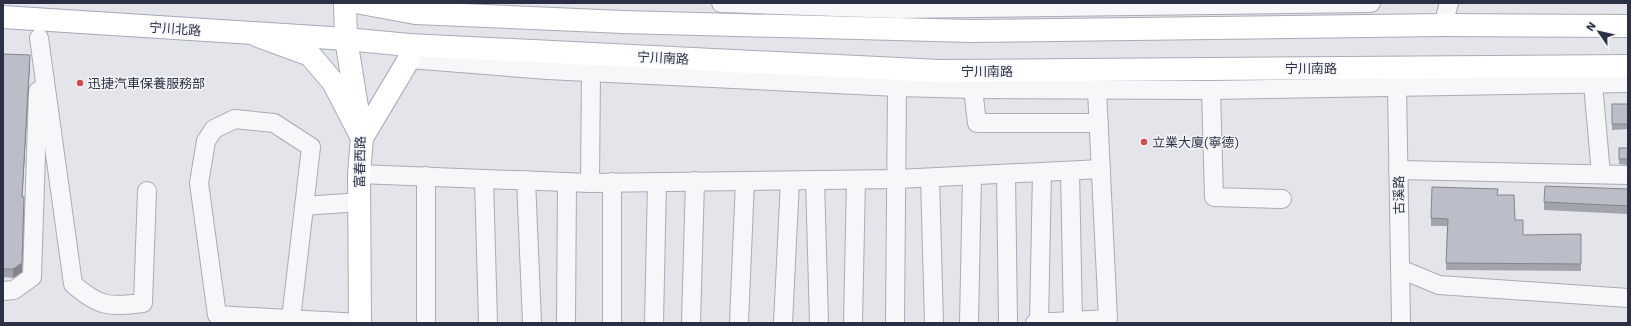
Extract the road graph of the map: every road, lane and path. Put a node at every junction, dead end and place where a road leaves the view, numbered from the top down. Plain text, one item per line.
1 (345, 3) edge
2 (361, 3) edge
3 (721, 3) edge
4 (1371, 3) edge
5 (1449, 3) edge
6 (1201, 4) edge
7 (921, 6) edge
8 (411, 8) edge
9 (3, 17) edge
10 (1443, 25) junction
11 (1628, 26) edge
12 (39, 29) junction
13 (253, 34) junction
14 (346, 39) junction
15 (409, 52) junction
16 (1628, 66) edge
17 (591, 71) junction
18 (1398, 77) junction
19 (1628, 83) edge
20 (1593, 84) junction
21 (898, 87) junction
22 (973, 89) junction
23 (1097, 90) junction
24 (1211, 90) junction
25 (1099, 123) junction
26 (362, 138) junction
27 (1101, 169) junction
28 (1398, 170) junction
29 (1070, 171) junction
30 (1042, 172) junction
31 (359, 174) junction
32 (1006, 174) junction
33 (1601, 174) junction
34 (1628, 175) edge
35 (426, 176) junction
36 (972, 176) junction
37 (930, 178) junction
38 (484, 179) junction
39 (897, 179) junction
40 (526, 180) junction
41 (815, 180) junction
42 (856, 180) junction
43 (696, 181) junction
44 (746, 181) junction
45 (790, 181) junction
46 (567, 182) junction
47 (612, 182) junction
48 (657, 182) junction
49 (590, 183) junction
50 (147, 191) dead end
51 (1282, 199) dead end
52 (360, 202) junction
53 (304, 206) junction
54 (1400, 269) junction
55 (3, 291) edge
56 (1628, 298) edge
57 (291, 319) junction
58 (1073, 321) junction
59 (360, 323) edge
60 (426, 323) edge
61 (488, 323) edge
62 (532, 323) edge
63 (566, 323) edge
64 (612, 323) edge
65 (654, 323) edge
66 (691, 323) edge
67 (739, 323) edge
68 (783, 323) edge
69 (819, 323) edge
70 (853, 323) edge
71 (895, 323) edge
72 (934, 323) edge
73 (969, 323) edge
74 (1008, 323) edge
75 (1035, 323) edge
76 (1040, 323) edge
77 (1401, 323) edge

1 - 14 main road, 富春西路
2 - 8 main road
3 - 7 street
4 - 6 street
5 - 10 street
6 - 7 street
8 - 10 main road
9 - 12 main road, 宁川北路
10 - 11 main road
12 - 13 main road, 宁川北路
12 - 50 street
12 - 55 street
13 - 14 main road, 宁川北路
13 - 26 main road
14 - 15 main road, 宁川南路
14 - 26 main road, 富春西路
15 - 17 street
15 - 18 main road, 宁川南路
15 - 26 main road
16 - 18 main road, 宁川南路
17 - 21 street
17 - 49 street
18 - 20 street
18 - 24 street
18 - 28 street, 古溪路
19 - 20 street
20 - 33 street
21 - 22 street
21 - 39 street
22 - 23 street
22 - 25 street
23 - 24 street
23 - 25 street
24 - 51 street
25 - 27 street
26 - 31 main road, 富春西路
27 - 29 street
27 - 58 street
28 - 33 street
28 - 54 street, 古溪路
29 - 30 street
29 - 58 street
30 - 32 street
30 - 76 street
31 - 35 street
31 - 52 main road, 富春西路
32 - 36 street
32 - 74 street
33 - 34 street
35 - 38 street
35 - 60 street
36 - 37 street
36 - 73 street
37 - 39 street
37 - 72 street
38 - 40 street
38 - 61 street
39 - 42 street
39 - 71 street
40 - 46 street
40 - 62 street
41 - 42 street
41 - 45 street
41 - 69 street
42 - 70 street
43 - 44 street
43 - 48 street
43 - 66 street
44 - 45 street
44 - 67 street
45 - 68 street
46 - 49 street
46 - 63 street
47 - 48 street
47 - 49 street
47 - 64 street
48 - 65 street
52 - 53 street
52 - 59 main road, 富春西路
53 - 57 street
53 - 57 street
54 - 56 street
54 - 77 street, 古溪路
57 - 59 street
58 - 76 street
75 - 76 street

